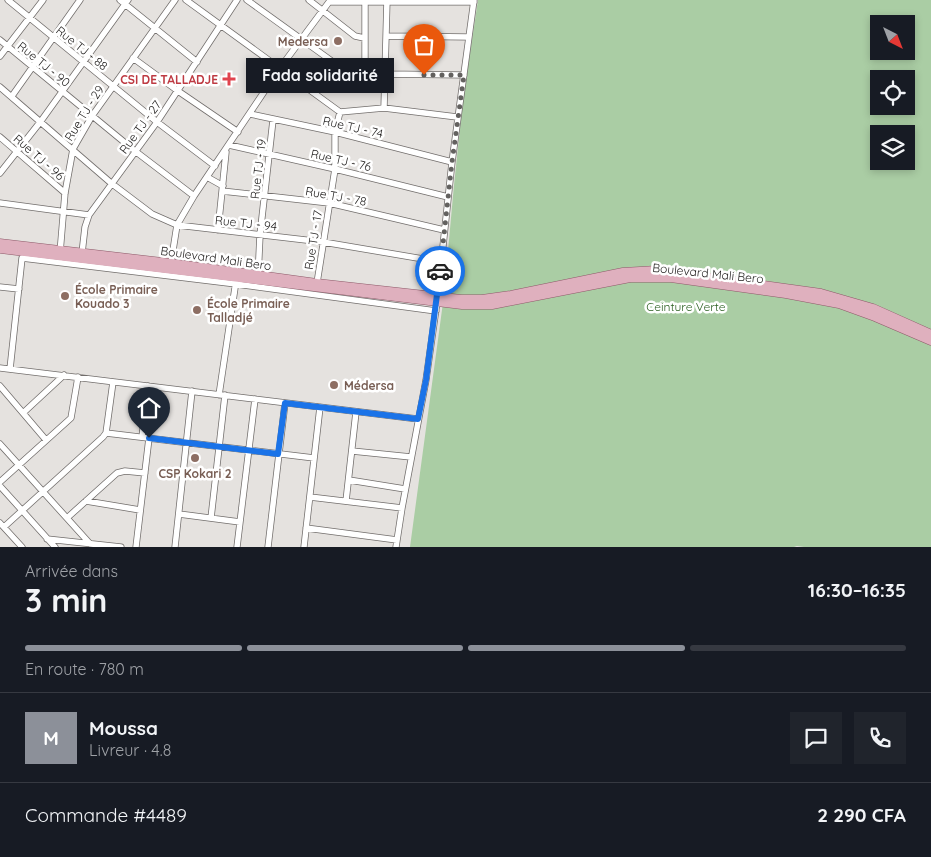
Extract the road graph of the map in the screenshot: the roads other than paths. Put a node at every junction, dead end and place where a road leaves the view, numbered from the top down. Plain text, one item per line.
1 (8, 0) edge
2 (43, 0) edge
3 (80, 0) edge
4 (120, 0) edge
5 (175, 0) edge
6 (186, 0) edge
7 (237, 0) edge
8 (247, 0) edge
9 (309, 0) edge
10 (365, 1) edge
11 (386, 1) edge
12 (474, 1) edge
13 (127, 2) edge
14 (322, 11) junction
15 (29, 18) junction
16 (221, 26) junction
17 (155, 28) junction
18 (386, 36) junction
19 (53, 37) junction
20 (469, 37) junction
21 (364, 38) junction
22 (300, 39) junction
23 (0, 40) edge
24 (7, 47) junction
25 (0, 56) edge
26 (133, 58) junction
27 (84, 62) junction
28 (197, 62) junction
29 (32, 67) junction
30 (280, 68) junction
31 (365, 73) junction
32 (385, 74) junction
33 (464, 75) junction
34 (0, 86) edge
35 (113, 86) junction
36 (178, 91) junction
37 (62, 92) junction
38 (12, 96) junction
39 (384, 108) junction
40 (340, 112) junction
41 (250, 114) junction
42 (92, 116) junction
43 (457, 117) junction
44 (274, 120) junction
45 (41, 121) junction
46 (157, 122) junction
47 (238, 132) junction
48 (335, 132) junction
49 (0, 137) edge
50 (228, 147) junction
51 (73, 149) junction
52 (135, 151) junction
53 (17, 152) junction
54 (270, 154) junction
55 (452, 162) junction
56 (215, 166) junction
57 (334, 168) junction
58 (0, 174) edge
59 (207, 177) junction
60 (111, 183) junction
61 (223, 189) junction
62 (65, 193) junction
63 (265, 195) junction
64 (194, 196) junction
65 (448, 197) junction
66 (0, 203) edge
67 (329, 203) junction
68 (64, 211) junction
69 (89, 215) junction
70 (177, 225) junction
71 (218, 230) junction
72 (444, 230) junction
73 (260, 235) junction
74 (323, 242) junction
75 (0, 243) edge
76 (0, 249) edge
77 (60, 253) junction
78 (82, 253) junction
79 (68, 261) junction
80 (171, 262) junction
81 (441, 262) junction
82 (258, 278) junction
83 (236, 281) junction
84 (317, 283) junction
85 (0, 287) edge
86 (18, 290) junction
87 (427, 298) junction
88 (437, 299) junction
89 (446, 300) junction
90 (412, 304) junction
91 (436, 311) junction
92 (931, 334) edge
93 (931, 341) edge
94 (0, 368) edge
95 (10, 369) junction
96 (64, 376) junction
97 (78, 377) junction
98 (113, 382) junction
99 (0, 386) edge
100 (148, 386) junction
101 (192, 391) junction
102 (222, 395) junction
103 (255, 399) junction
104 (285, 403) junction
105 (320, 407) junction
106 (356, 412) junction
107 (23, 413) junction
108 (418, 419) junction
109 (106, 434) junction
110 (146, 437) junction
111 (46, 440) junction
112 (187, 442) junction
113 (0, 444) edge
114 (219, 446) junction
115 (250, 450) junction
116 (352, 451) junction
117 (278, 454) junction
118 (411, 457) junction
119 (314, 458) junction
120 (19, 465) junction
121 (145, 474) junction
122 (349, 480) junction
123 (0, 484) edge
124 (405, 489) junction
125 (42, 492) junction
126 (310, 496) junction
127 (86, 501) junction
128 (346, 501) junction
129 (402, 508) junction
130 (22, 510) junction
131 (140, 510) junction
132 (179, 514) junction
133 (67, 518) junction
134 (211, 518) junction
135 (240, 522) junction
136 (2, 525) edge
137 (306, 528) junction
138 (47, 539) junction
139 (397, 544) edge
140 (92, 545) edge
141 (22, 547) edge
142 (55, 547) edge
143 (121, 547) edge
144 (136, 547) edge
145 (175, 547) edge
146 (237, 547) edge
147 (268, 547) edge
148 (304, 547) edge

1 - 15 street, Rue TJ - 88
2 - 15 street
3 - 19 street
4 - 13 street
5 - 17 street, Rue TJ - 29
6 - 16 street
7 - 16 street, Rue TJ - 27
8 - 22 street
9 - 14 street
10 - 11 street
10 - 14 street
10 - 21 street
11 - 12 street
11 - 18 street
12 - 20 street
13 - 17 street
13 - 27 street
14 - 21 street
14 - 22 street
15 - 19 street, Rue TJ - 88
15 - 24 street
16 - 28 street, Rue TJ - 27
16 - 30 street
17 - 26 street, Rue TJ - 29
17 - 28 street
18 - 20 street
18 - 32 street
19 - 27 street, Rue TJ - 88
19 - 29 street
20 - 33 street
21 - 31 street
22 - 30 street
22 - 31 street
23 - 24 street, Rue TJ - 90
24 - 25 street
24 - 29 street, Rue TJ - 90
26 - 35 street, Rue TJ - 29
26 - 36 street
27 - 35 street, Rue TJ - 88
27 - 37 street
28 - 36 street, Rue TJ - 27
29 - 37 street, Rue TJ - 90
29 - 38 street
30 - 40 street
30 - 41 street
31 - 32 street
32 - 33 street
32 - 39 street
33 - 43 street
34 - 38 street, Rue TJ - 94
35 - 42 street, Rue TJ - 29
35 - 46 street, Rue TJ - 88
36 - 46 street, Rue TJ - 27
36 - 47 street
37 - 42 street, Rue TJ - 90
37 - 45 street
38 - 45 street, Rue TJ - 94
39 - 40 street
39 - 43 street
40 - 48 street, Rue TJ - 17
41 - 44 street, Rue TJ - 74
41 - 47 street
42 - 51 street, Rue TJ - 29
42 - 52 street, Rue TJ - 90
43 - 55 street
44 - 48 street, Rue TJ - 74
44 - 54 street, Rue TJ - 19
45 - 51 street, Rue TJ - 94
45 - 53 street
46 - 52 street, Rue TJ - 27
46 - 56 street, Rue TJ - 88
47 - 50 street
48 - 55 street, Rue TJ - 74
48 - 57 street, Rue TJ - 17
49 - 53 street, Rue TJ - 96
50 - 54 street, Rue TJ - 76
50 - 56 street
50 - 61 street
51 - 60 street, Rue TJ - 94
51 - 62 street, Rue TJ - 29
52 - 60 street, Rue TJ - 27
52 - 64 street, Rue TJ - 90
53 - 58 street
53 - 62 street, Rue TJ - 96
54 - 57 street, Rue TJ - 76
54 - 63 street, Rue TJ - 19
55 - 65 street
56 - 59 street
57 - 65 street, Rue TJ - 76
57 - 67 street, Rue TJ - 17
59 - 61 street
59 - 64 street
60 - 69 street, Rue TJ - 27
60 - 70 street, Rue TJ - 94
61 - 63 street, Rue TJ - 78
61 - 71 street
62 - 68 street, Rue TJ - 29
63 - 67 street, Rue TJ - 78
63 - 73 street, Rue TJ - 19
64 - 70 street
65 - 72 street
66 - 68 street
67 - 72 street, Rue TJ - 78
67 - 74 street, Rue TJ - 17
68 - 69 street
68 - 77 street, Rue TJ - 29
69 - 78 street, Rue TJ - 27
70 - 71 street, Rue TJ - 94
70 - 80 street
71 - 73 street, Rue TJ - 94
72 - 81 street
73 - 74 street, Rue TJ - 94
73 - 82 street, Rue TJ - 19
74 - 81 street, Rue TJ - 94
74 - 84 street, Rue TJ - 17
75 - 77 main road, Boulevard Mali Bero
76 - 77 main road, Boulevard Mali Bero
77 - 78 main road, Boulevard Mali Bero
77 - 79 main road, Boulevard Mali Bero
78 - 80 main road, Boulevard Mali Bero
79 - 83 main road, Boulevard Mali Bero
79 - 86 street
80 - 82 main road, Boulevard Mali Bero
81 - 88 street
82 - 83 main road, Boulevard Mali Bero
82 - 84 main road, Boulevard Mali Bero
82 - 90 main road, Boulevard Mali Bero
83 - 90 street
83 - 102 street
84 - 87 main road, Boulevard Mali Bero
85 - 86 street
86 - 95 street
87 - 88 main road
87 - 90 main road, Boulevard Mali Bero
88 - 89 main road
88 - 91 street
89 - 92 main road, Boulevard Mali Bero
89 - 93 main road, Boulevard Mali Bero
90 - 91 street
91 - 108 street
94 - 95 street
95 - 96 street
96 - 97 street
96 - 107 street
97 - 98 street
97 - 111 street
98 - 100 street
98 - 109 street
99 - 107 street
100 - 101 street
100 - 110 street
101 - 102 street
101 - 112 street
102 - 103 street
102 - 114 street
103 - 104 street
103 - 115 street
104 - 105 street
104 - 117 street
105 - 106 street
105 - 119 street
106 - 108 street
106 - 116 street
107 - 111 street
108 - 118 street
109 - 110 street
109 - 125 street
110 - 112 street
110 - 121 street
111 - 120 street
112 - 114 street
112 - 132 street
113 - 120 street
114 - 115 street
114 - 134 street
115 - 117 street
115 - 135 street
116 - 118 street
116 - 122 street
117 - 119 street
117 - 147 street
118 - 124 street
119 - 126 street
120 - 123 street
120 - 125 street
121 - 127 street
121 - 131 street
122 - 124 street
122 - 128 street
123 - 130 street
124 - 129 street
125 - 130 street
125 - 133 street
126 - 128 street
126 - 137 street
127 - 131 street
127 - 133 street
128 - 129 street
129 - 139 street
130 - 136 street
130 - 138 street
131 - 144 street
132 - 134 street
132 - 145 street
133 - 140 street
134 - 135 street
135 - 146 street
136 - 141 street
137 - 139 street
137 - 148 street
138 - 140 street
138 - 142 street
140 - 143 street

